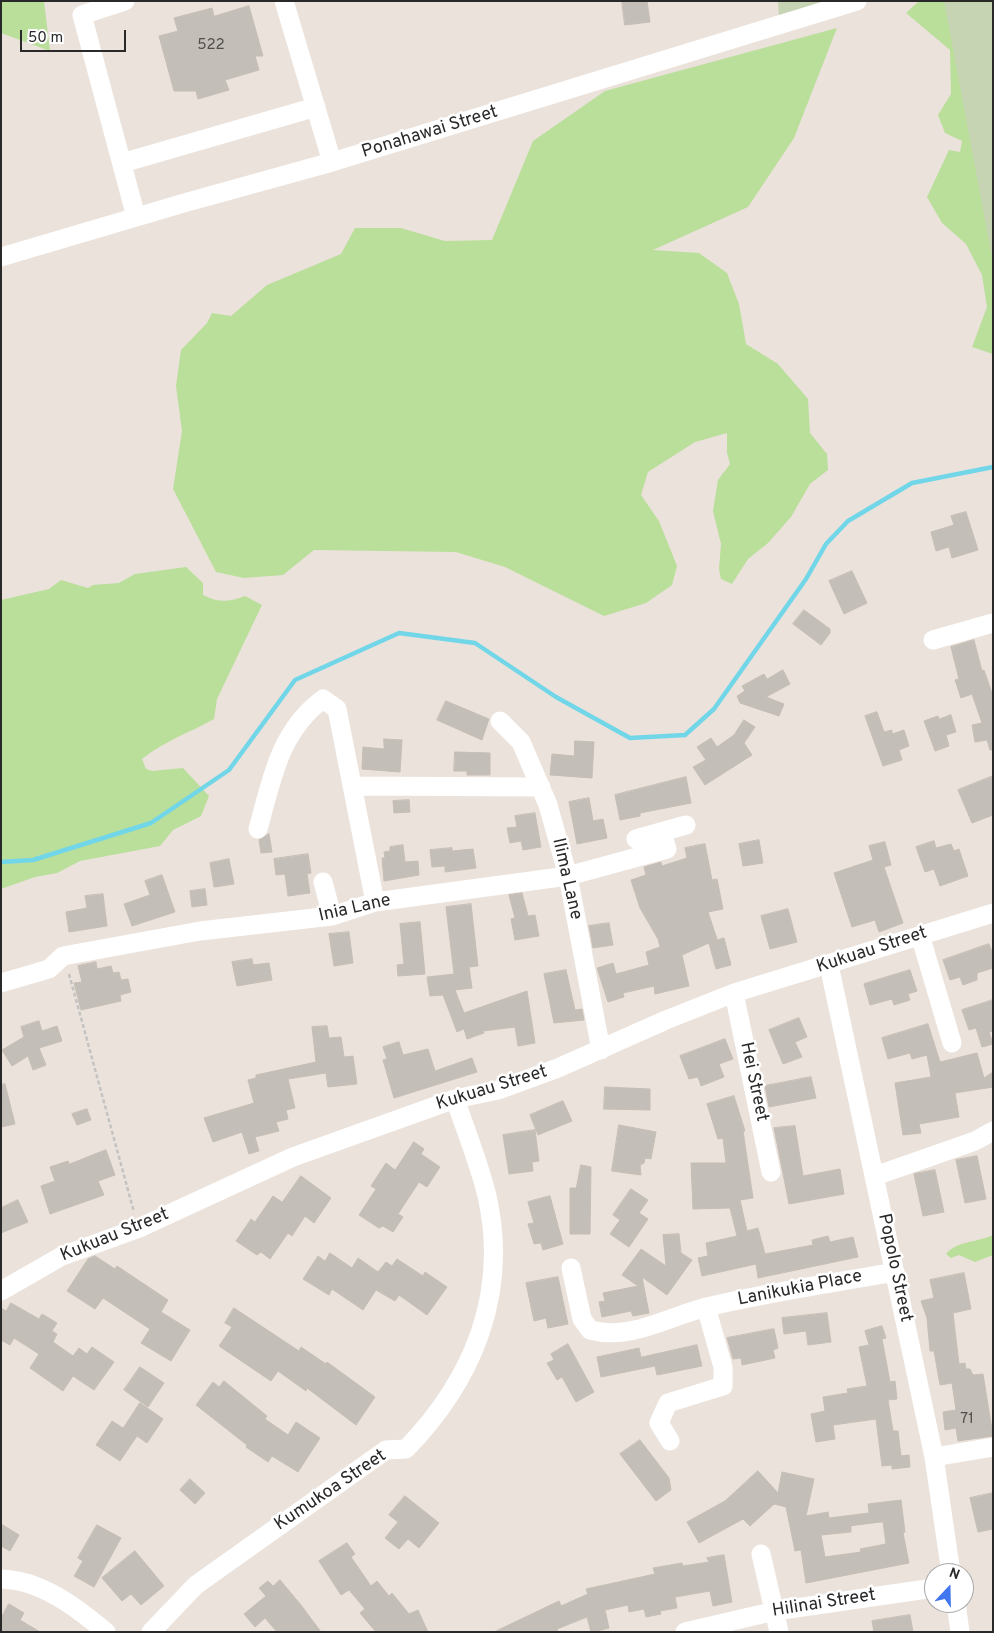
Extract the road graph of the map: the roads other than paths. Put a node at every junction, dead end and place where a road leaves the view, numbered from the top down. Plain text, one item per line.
1 (126, 1) edge
2 (284, 1) edge
3 (857, 1) edge
4 (836, 4) edge
5 (316, 107) junction
6 (332, 162) junction
7 (122, 163) junction
8 (136, 217) junction
9 (1, 258) edge
10 (993, 623) edge
11 (933, 640) dead end
12 (500, 721) dead end
13 (352, 786) junction
14 (541, 787) junction
15 (686, 825) dead end
16 (258, 829) dead end
17 (662, 833) junction
18 (636, 838) dead end
19 (568, 876) junction
20 (323, 882) dead end
21 (376, 902) junction
22 (993, 913) edge
23 (332, 916) junction
24 (920, 935) junction
25 (829, 965) junction
26 (1, 983) edge
27 (734, 993) junction
28 (952, 1043) dead end
29 (601, 1050) junction
30 (455, 1099) junction
31 (993, 1131) edge
32 (772, 1172) dead end
33 (875, 1176) junction
34 (571, 1268) dead end
35 (895, 1272) junction
36 (1, 1290) edge
37 (706, 1307) junction
38 (670, 1441) dead end
39 (993, 1447) edge
40 (934, 1457) junction
41 (761, 1554) dead end
42 (950, 1563) edge
43 (1, 1579) edge
44 (924, 1589) edge
45 (775, 1611) junction
46 (957, 1613) edge
47 (106, 1632) edge
48 (151, 1632) edge
49 (686, 1632) edge
50 (778, 1632) edge
51 (960, 1632) edge

1 - 7 street
2 - 5 street
3 - 4 street, Ponahawai Street
4 - 6 street, Ponahawai Street
5 - 6 street
5 - 7 street
6 - 8 street, Ponahawai Street
7 - 8 street
8 - 9 street, Ponahawai Street
10 - 11 street
12 - 14 street, Ilima Lane
13 - 14 street
13 - 16 street
13 - 21 street
14 - 19 street, Ilima Lane
15 - 17 street
17 - 18 street
17 - 19 street, Inia Lane
19 - 21 street, Inia Lane
19 - 29 street, Ilima Lane
20 - 23 street
21 - 23 street, Inia Lane
22 - 24 street, Kukuau Street
23 - 26 street, Inia Lane
24 - 25 street, Kukuau Street
24 - 28 street
25 - 27 street, Kukuau Street
25 - 33 street, Popolo Street
27 - 29 street, Kukuau Street
27 - 32 street, Hei Street
29 - 30 street, Kukuau Street
30 - 36 street, Kukuau Street
30 - 48 street, Kumukoa Street
31 - 33 street
33 - 35 street, Popolo Street
34 - 37 street, Lanikukia Place
35 - 37 street, Lanikukia Place
35 - 40 street, Popolo Street
37 - 38 street
39 - 40 street
40 - 42 street, Popolo Street
41 - 45 street
43 - 47 street
44 - 45 street, Hilinai Street
45 - 49 street, Hilinai Street
45 - 50 street
46 - 51 street

